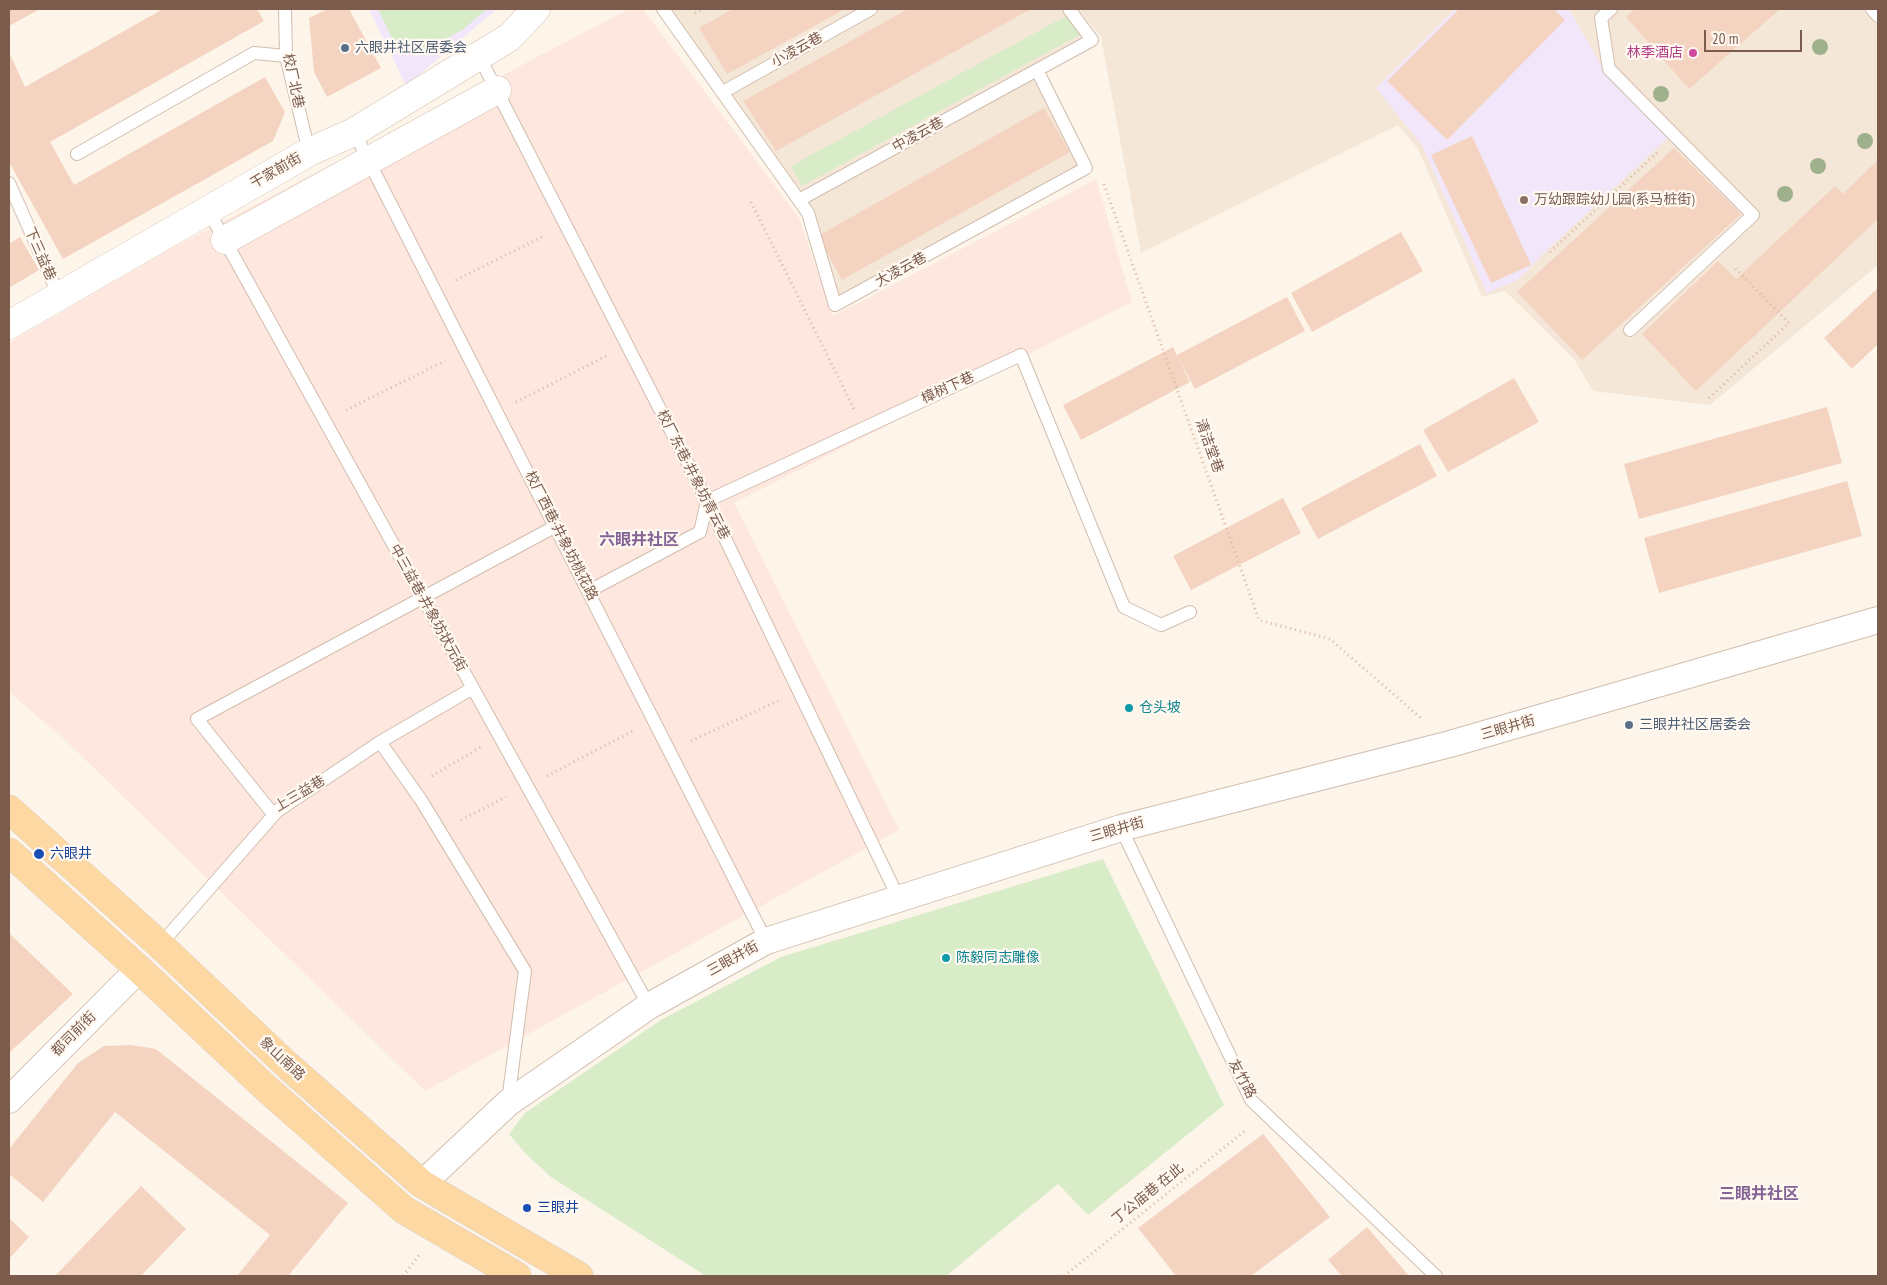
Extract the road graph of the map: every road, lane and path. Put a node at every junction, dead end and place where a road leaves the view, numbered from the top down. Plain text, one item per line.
1 (285, 9) edge
2 (536, 9) edge
3 (663, 9) edge
4 (871, 9) edge
5 (1069, 9) edge
6 (1611, 9) edge
7 (1872, 9) edge
8 (1878, 16) edge
9 (286, 56) junction
10 (479, 56) junction
11 (1037, 70) junction
12 (497, 90) junction
13 (723, 92) junction
14 (354, 132) junction
15 (1676, 136) junction
16 (309, 152) junction
17 (77, 154) dead end
18 (369, 161) junction
19 (1101, 175) dead end
20 (9, 183) edge
21 (799, 200) junction
22 (752, 202) dead end
23 (208, 210) junction
24 (566, 225) junction
25 (224, 240) junction
26 (1716, 250) junction
27 (1550, 252) dead end
28 (435, 290) junction
29 (58, 296) junction
30 (9, 325) edge
31 (1630, 330) dead end
32 (627, 345) junction
33 (466, 350) junction
34 (1709, 398) dead end
35 (498, 412) junction
36 (325, 420) junction
37 (863, 427) junction
38 (707, 501) junction
39 (556, 526) junction
40 (588, 591) junction
41 (422, 597) junction
42 (1190, 612) dead end
43 (1878, 620) edge
44 (473, 688) junction
45 (799, 691) junction
46 (500, 736) junction
47 (380, 742) junction
48 (1450, 744) junction
49 (670, 751) junction
50 (412, 788) junction
51 (9, 809) edge
52 (279, 809) junction
53 (1121, 828) junction
54 (9, 852) edge
55 (899, 899) junction
56 (766, 941) junction
57 (160, 945) junction
58 (139, 969) junction
59 (649, 1006) junction
60 (9, 1100) edge
61 (508, 1103) junction
62 (1246, 1130) dead end
63 (422, 1184) junction
64 (517, 1276) edge
65 (579, 1276) edge
66 (1064, 1276) edge
67 (1436, 1276) edge

1 - 9 lane, 校厂北巷
2 - 10 street, 干家前街
3 - 13 lane, 大凌云巷
4 - 13 lane, 小凌云巷
5 - 11 lane
6 - 15 lane
7 - 8 lane
9 - 16 lane, 校厂北巷
9 - 17 lane
10 - 12 lane, 校厂东巷·井象坊青云巷
10 - 14 street, 干家前街
11 - 21 lane, 中凌云巷
11 - 21 lane, 大凌云巷
12 - 18 street
12 - 24 lane, 校厂东巷·井象坊青云巷
13 - 21 lane, 大凌云巷
14 - 16 street, 干家前街
14 - 18 lane, 校厂西巷·井象坊桃花路
15 - 26 lane
15 - 27 path
16 - 23 street, 干家前街
18 - 25 street
18 - 28 lane, 校厂西巷·井象坊桃花路
19 - 48 path, 清洁堂巷
20 - 29 lane, 下三益巷
22 - 37 path
23 - 25 lane, 中三益巷·井象坊状元街
23 - 29 street, 干家前街
24 - 28 path
24 - 32 lane, 校厂东巷·井象坊青云巷
25 - 36 lane, 中三益巷·井象坊状元街
26 - 31 lane
26 - 34 path
28 - 33 lane, 校厂西巷·井象坊桃花路
29 - 30 street, 干家前街
32 - 35 path
32 - 38 lane, 校厂东巷·井象坊青云巷
33 - 35 lane, 校厂西巷·井象坊桃花路
33 - 36 path
35 - 39 lane, 校厂西巷·井象坊桃花路
36 - 41 lane, 中三益巷·井象坊状元街
37 - 38 lane, 樟树下巷
37 - 42 lane, 樟树下巷
38 - 40 lane
38 - 45 lane, 校厂东巷·井象坊青云巷
39 - 40 lane, 校厂西巷·井象坊桃花路
39 - 41 lane, 上三益巷
40 - 49 lane, 校厂西巷·井象坊桃花路
41 - 44 lane, 中三益巷·井象坊状元街
41 - 52 lane, 上三益巷
43 - 48 street, 三眼井街
44 - 46 lane, 中三益巷·井象坊状元街
44 - 47 lane, 上三益巷
45 - 49 path
45 - 55 lane, 校厂东巷·井象坊青云巷
46 - 50 path
46 - 59 lane, 中三益巷·井象坊状元街
47 - 50 lane
47 - 52 lane, 上三益巷
48 - 53 street, 三眼井街
49 - 56 lane, 校厂西巷·井象坊桃花路
50 - 61 lane
51 - 57 main road, 象山南路
52 - 57 lane
53 - 55 street, 三眼井街
53 - 67 lane, 友竹路
54 - 58 main road
55 - 56 street, 三眼井街
56 - 59 street, 三眼井街
57 - 63 main road, 象山南路
58 - 60 street, 都司前街
58 - 64 main road
59 - 61 street, 三眼井街
61 - 63 street, 三眼井街
62 - 66 path, 丁公庙巷 在此
63 - 65 main road, 象山南路

